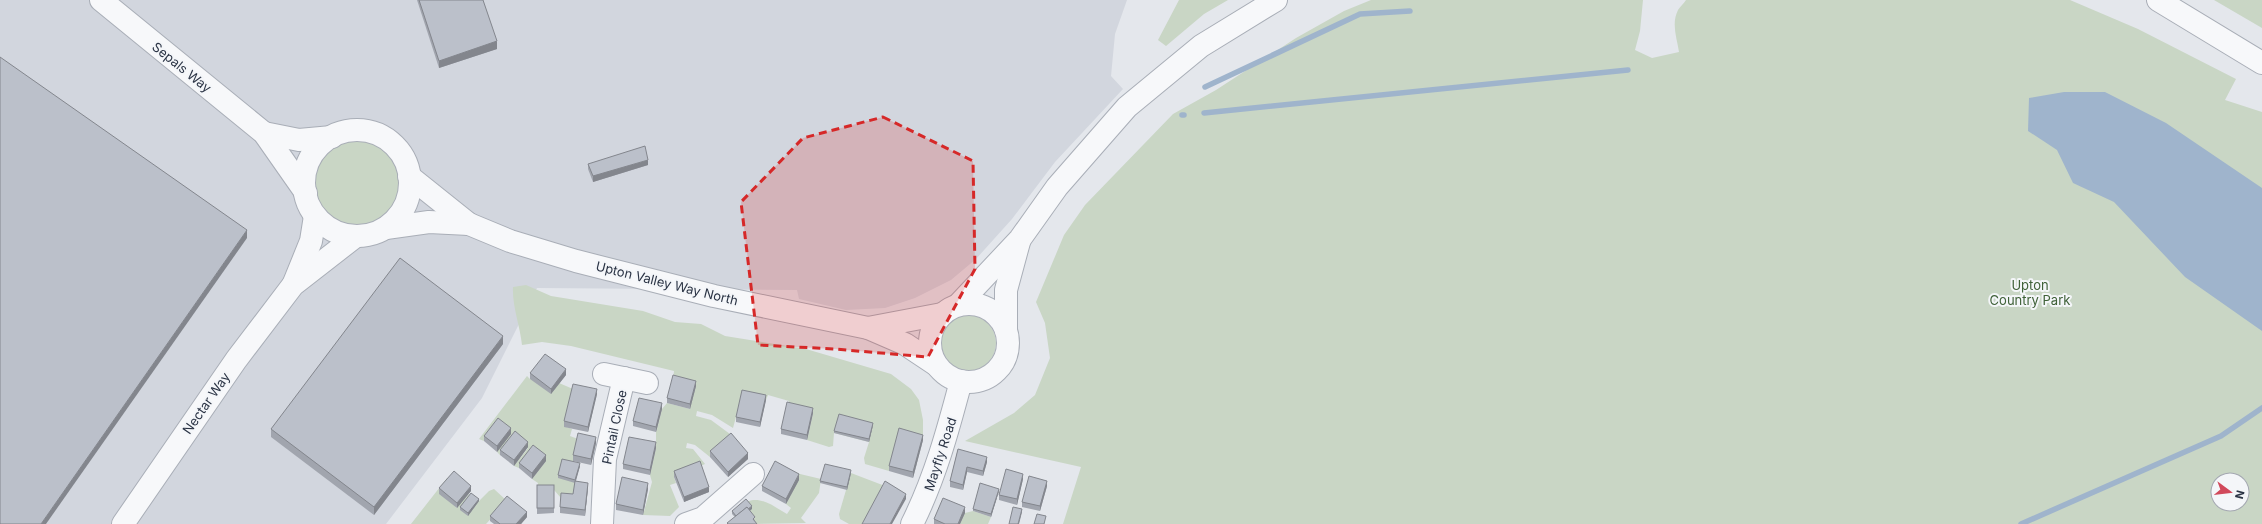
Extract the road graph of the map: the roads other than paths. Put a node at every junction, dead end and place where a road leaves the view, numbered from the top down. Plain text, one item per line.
1 (101, 0) edge
2 (1276, 0) edge
3 (2158, 0) edge
4 (2262, 63) edge
5 (264, 133) junction
6 (332, 137) junction
7 (409, 176) junction
8 (306, 193) junction
9 (315, 216) junction
10 (469, 224) junction
11 (386, 228) junction
12 (356, 236) junction
13 (1020, 239) junction
14 (293, 285) junction
15 (950, 309) junction
16 (868, 328) junction
17 (1006, 330) junction
18 (935, 364) junction
19 (961, 381) junction
20 (647, 383) dead end
21 (753, 474) dead end
22 (699, 522) edge
23 (123, 524) edge
24 (602, 524) edge
25 (912, 524) edge

1 - 5 street, Sepals Way
2 - 13 street
3 - 4 street
5 - 6 street, Sepals Way
5 - 8 street, Sepals Way
6 - 7 street
6 - 8 street
7 - 10 street, Upton Valley Way North
7 - 11 street
8 - 9 street
9 - 12 street
9 - 14 street, Nectar Way
10 - 11 street, Upton Valley Way North
10 - 16 street, Upton Valley Way North
11 - 12 street
12 - 14 street, Nectar Way
13 - 15 street
13 - 17 street
14 - 23 street, Nectar Way
15 - 16 street, Upton Valley Way North
15 - 17 street
15 - 18 street
16 - 18 street, Upton Valley Way North
17 - 19 street
18 - 19 street
19 - 25 street, Mayfly Road
20 - 24 street, Pintail Close
21 - 22 street

